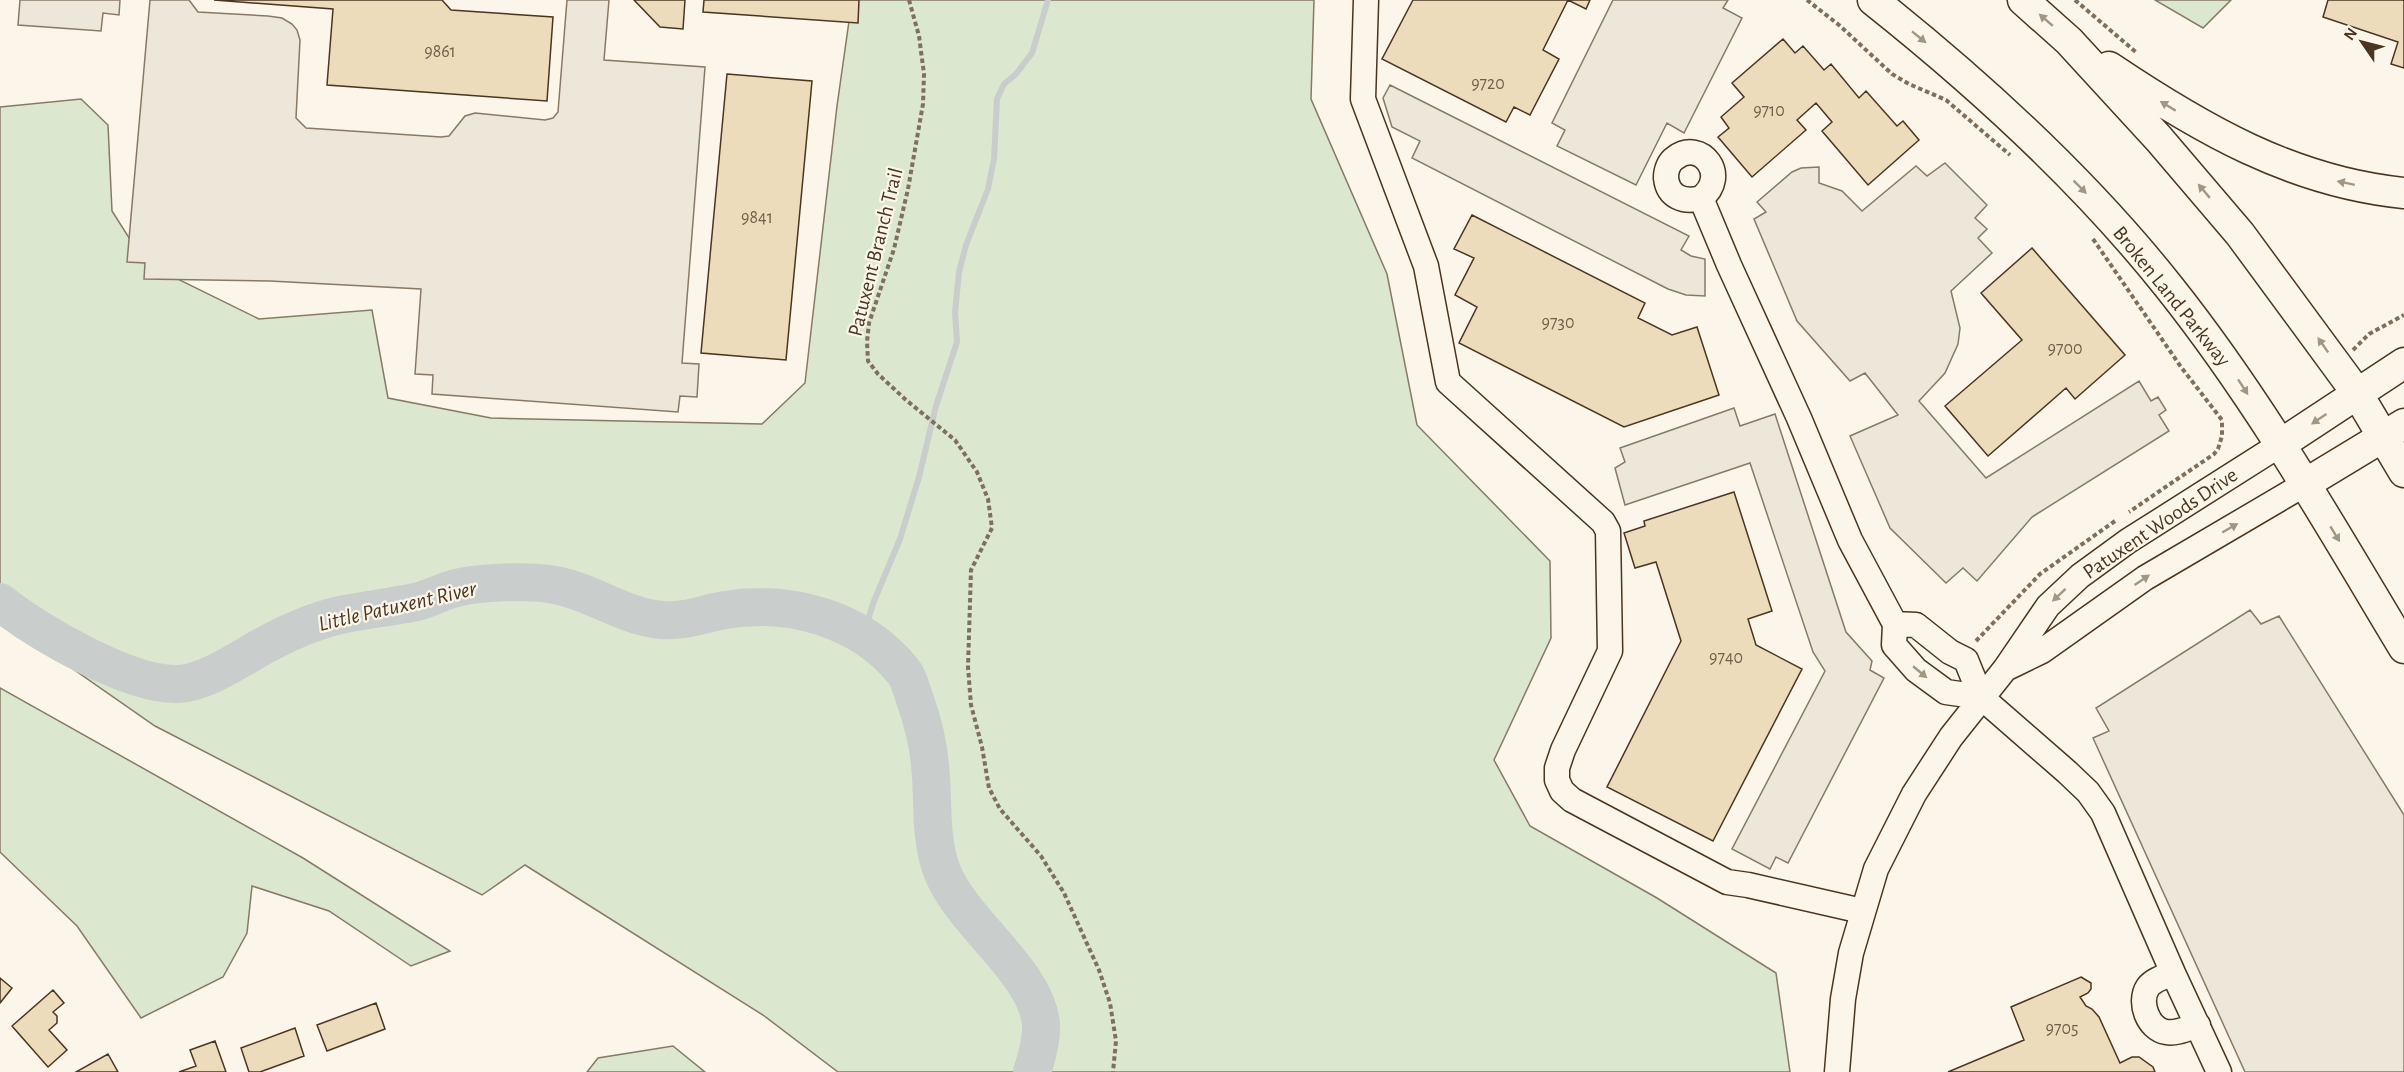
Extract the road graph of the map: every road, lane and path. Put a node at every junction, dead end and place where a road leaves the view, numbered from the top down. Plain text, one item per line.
1 (909, 0) edge
2 (1366, 0) edge
3 (1807, 0) edge
4 (1873, 0) edge
5 (2023, 0) edge
6 (2075, 0) edge
7 (2069, 41) junction
8 (2138, 54) dead end
9 (2010, 155) dead end
10 (2404, 193) edge
11 (1701, 198) dead end
12 (2085, 231) dead end
13 (2404, 315) edge
14 (2352, 351) dead end
15 (2404, 363) edge
16 (2357, 393) junction
17 (2394, 431) edge
18 (2222, 436) dead end
19 (2281, 444) junction
20 (2404, 472) edge
21 (2305, 484) junction
22 (1895, 624) junction
23 (2404, 648) edge
24 (2005, 669) junction
25 (1981, 697) junction
26 (1862, 911) junction
27 (2173, 973) junction
28 (2198, 1025) junction
29 (1113, 1072) edge
30 (1837, 1072) edge
31 (2218, 1072) edge

1 - 29 path, Patuxent Branch Trail
2 - 26 street
3 - 9 path
4 -> 19 main road, Broken Land Parkway
7 -> 5 main road
6 - 8 path
10 -> 7 main road
16 -> 7 main road
11 - 22 street
12 - 18 path
13 - 14 path
15 - 16 main road
16 - 17 main road
16 -> 19 main road
17 - 20 main road
17 - 21 main road
19 - 21 main road, Broken Land Parkway
19 -> 24 street, Patuxent Woods Drive
21 -> 23 main road, Broken Land Parkway
24 -> 21 street, Patuxent Woods Drive
22 - 25 street
22 -> 25 street
24 - 25 street, Patuxent Woods Drive
25 - 26 street, Patuxent Woods Drive
25 - 27 street
26 - 30 street, Patuxent Woods Drive
27 - 28 street
27 - 28 street
28 - 31 street

